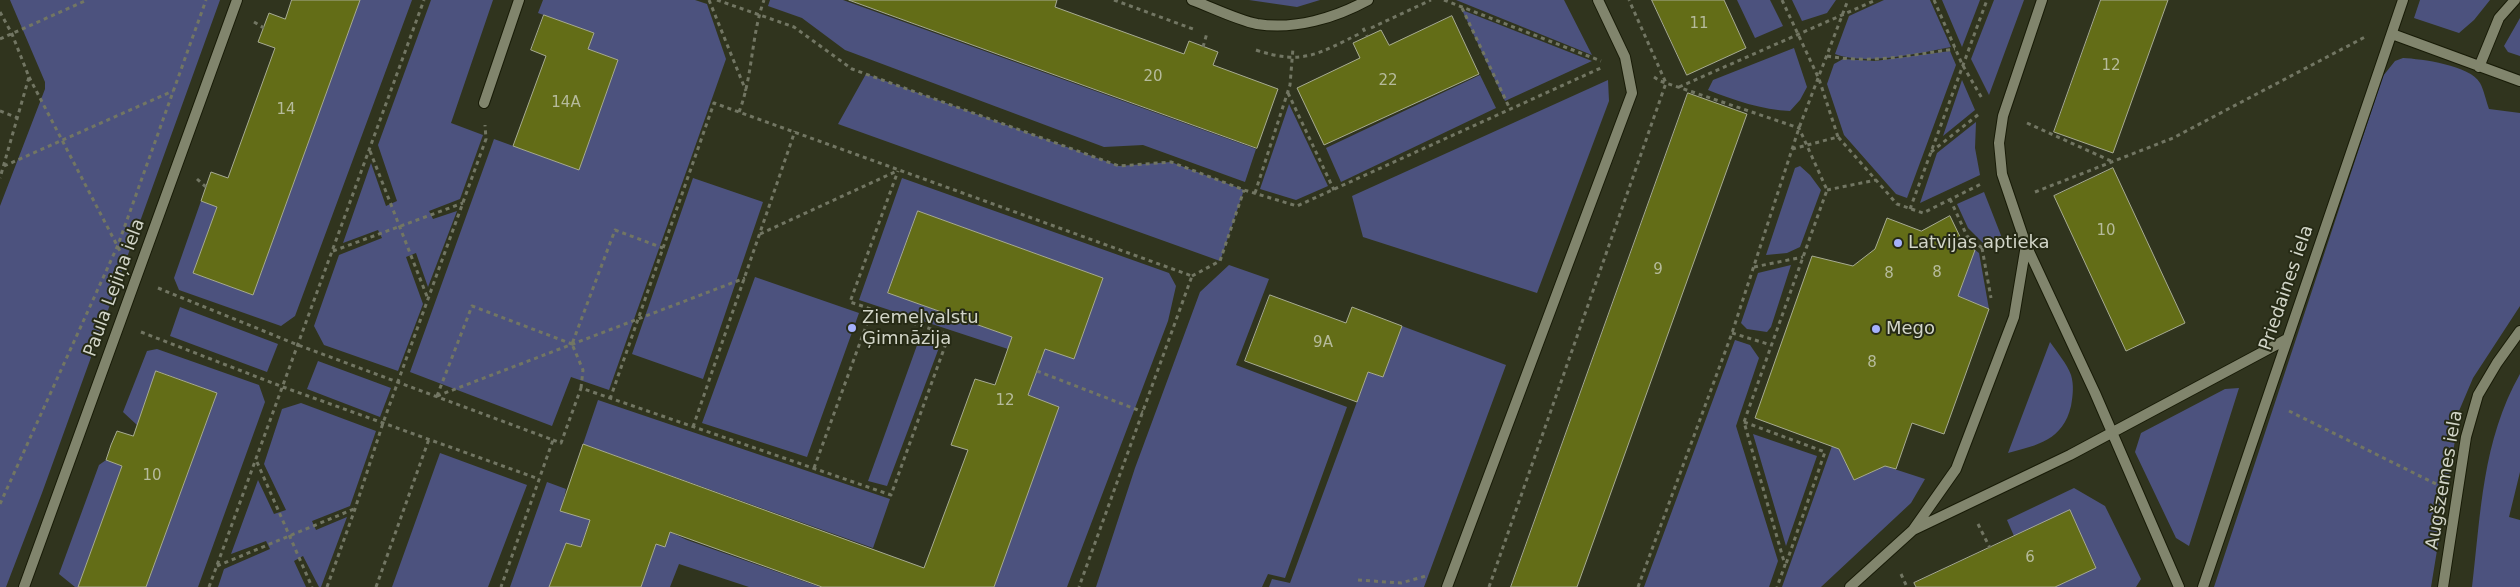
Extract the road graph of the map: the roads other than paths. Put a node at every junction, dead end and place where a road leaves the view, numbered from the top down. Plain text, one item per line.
1 (238, 0) edge
2 (519, 0) edge
3 (1192, 0) edge
4 (1368, 0) edge
5 (1598, 0) edge
6 (2042, 0) edge
7 (2403, 0) edge
8 (2515, 0) edge
9 (2392, 34) junction
10 (2480, 67) junction
11 (2520, 81) edge
12 (484, 103) road end
13 (2026, 245) junction
14 (2520, 331) edge
15 (2287, 339) junction
16 (2111, 432) junction
17 (1913, 530) junction
18 (24, 587) edge
19 (1447, 587) edge
20 (1850, 587) edge
21 (2179, 587) edge
22 (2203, 587) edge
23 (2443, 587) edge

1 - 18 street, Paula Lejiņa iela
2 - 12 street
3 - 4 street
5 - 19 street
6 - 13 street
7 - 9 street, Priedaines iela
8 - 10 street
9 - 10 street
9 - 15 street, Priedaines iela
10 - 11 street
13 - 16 street
13 - 17 street
14 - 23 street, Augšzemes iela
15 - 16 street
15 - 22 street, Priedaines iela
16 - 17 street
16 - 21 street
17 - 20 street

